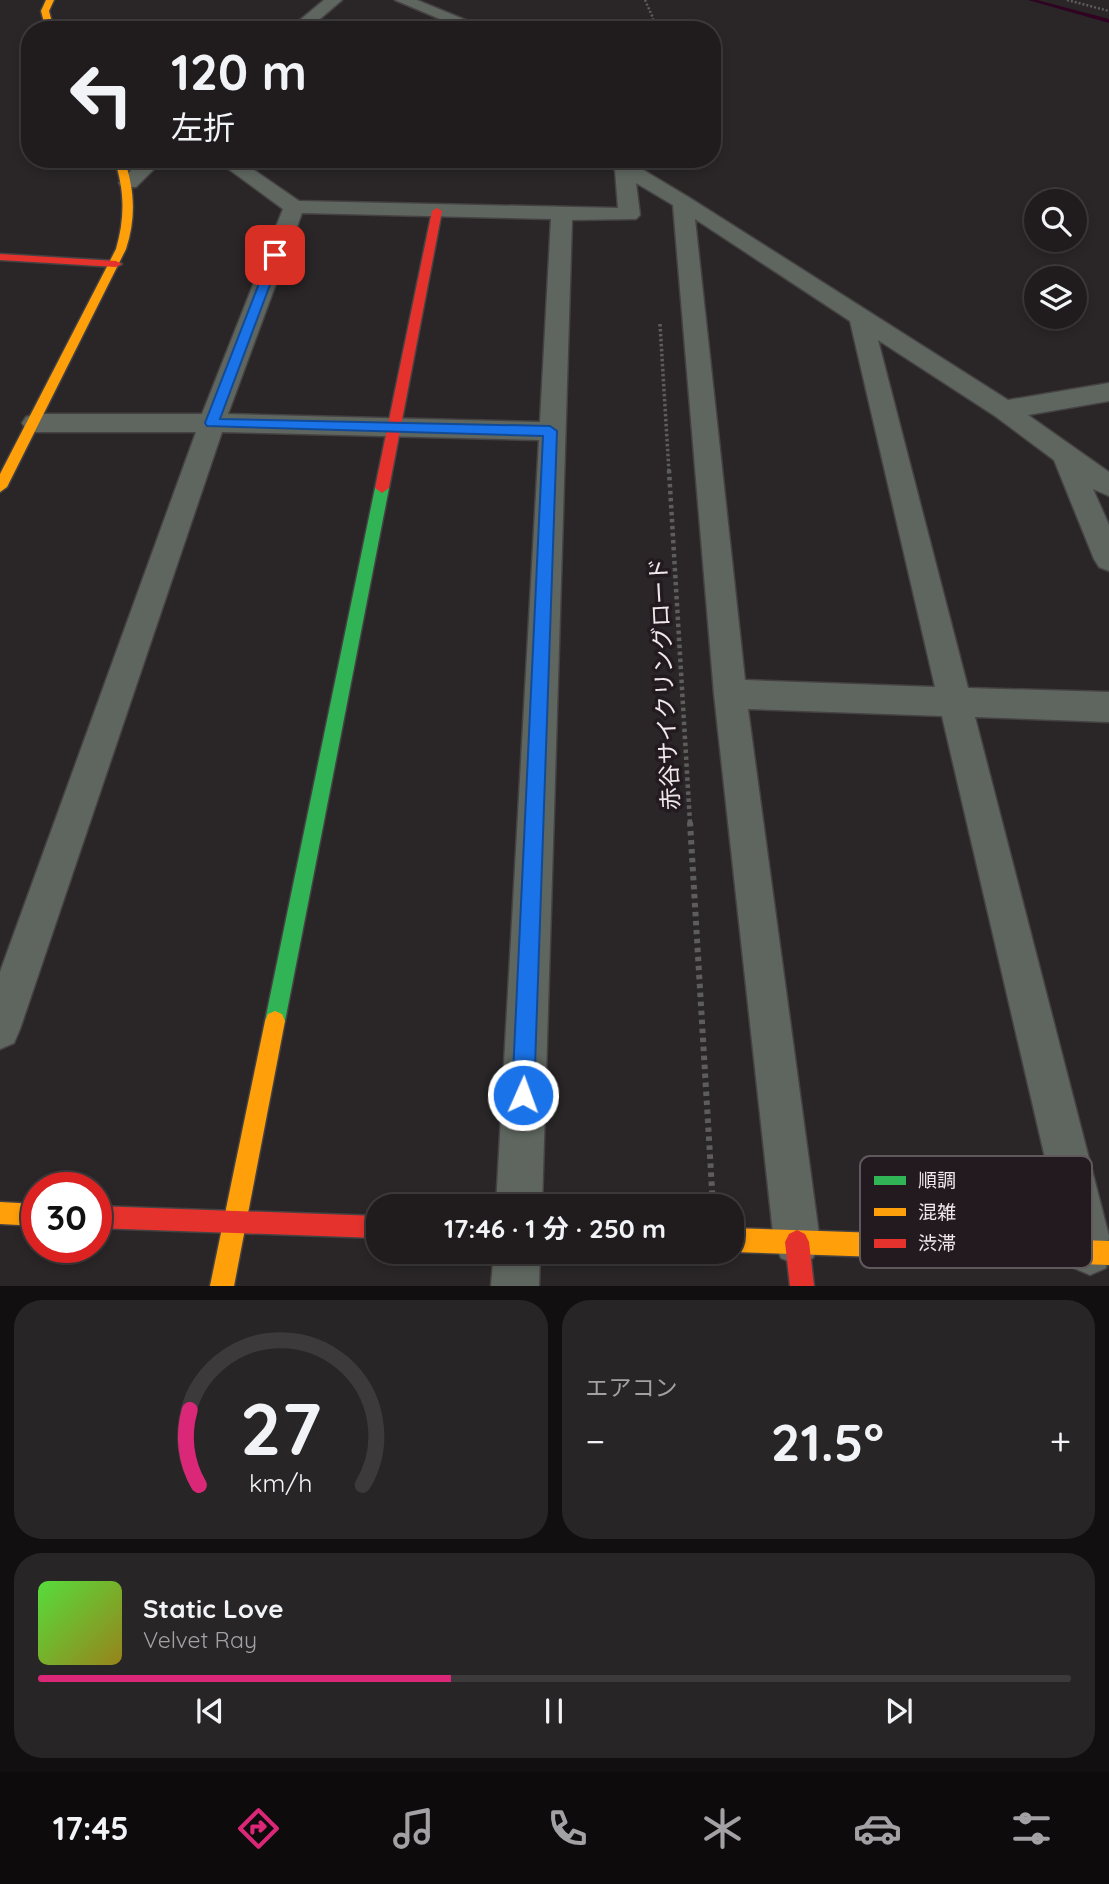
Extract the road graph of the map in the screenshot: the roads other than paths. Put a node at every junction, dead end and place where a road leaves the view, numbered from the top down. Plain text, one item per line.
1 (50, 0) edge
2 (334, 0) edge
3 (403, 0) edge
4 (48, 21) edge
5 (307, 21) edge
6 (458, 21) edge
7 (123, 168) edge
8 (145, 168) edge
9 (238, 168) edge
10 (619, 168) edge
11 (625, 168) edge
12 (130, 183) junction
13 (683, 202) junction
14 (293, 206) junction
15 (437, 211) junction
16 (562, 214) junction
17 (0, 257) edge
18 (116, 264) junction
19 (861, 318) junction
20 (1109, 392) edge
21 (1004, 410) junction
22 (35, 423) junction
23 (212, 423) junction
24 (392, 427) junction
25 (550, 431) junction
26 (1064, 451) junction
27 (1109, 486) edge
28 (0, 488) edge
29 (1109, 559) edge
30 (730, 694) junction
31 (955, 700) junction
32 (1109, 706) edge
33 (0, 1029) edge
34 (1074, 1156) edge
35 (519, 1194) edge
36 (0, 1213) edge
37 (21, 1214) edge
38 (112, 1218) edge
39 (235, 1222) junction
40 (1092, 1225) edge
41 (366, 1227) edge
42 (744, 1240) edge
43 (797, 1242) junction
44 (860, 1244) edge
45 (1099, 1252) edge
46 (516, 1264) edge
47 (222, 1286) edge
48 (515, 1286) edge
49 (802, 1286) edge

1 - 4 street
2 - 5 street
3 - 6 street
7 - 12 street
8 - 12 street
9 - 14 street
10 - 16 street
11 - 13 street
12 - 18 street
13 - 19 street
13 - 30 street
14 - 15 street
14 - 23 street
15 - 16 street
15 - 24 street
16 - 25 street
17 - 18 street
18 - 22 street
19 - 21 street
19 - 31 street
20 - 21 street
21 - 26 street
22 - 23 street
22 - 28 street
23 - 24 street
23 - 33 street
24 - 25 street
24 - 39 street
25 - 35 street
26 - 27 street
26 - 29 street
30 - 31 street
30 - 43 street
31 - 32 street
31 - 34 street
36 - 37 street
38 - 39 street
39 - 41 street
39 - 47 street
40 - 45 street
42 - 43 street
43 - 44 street
43 - 49 street
46 - 48 street

